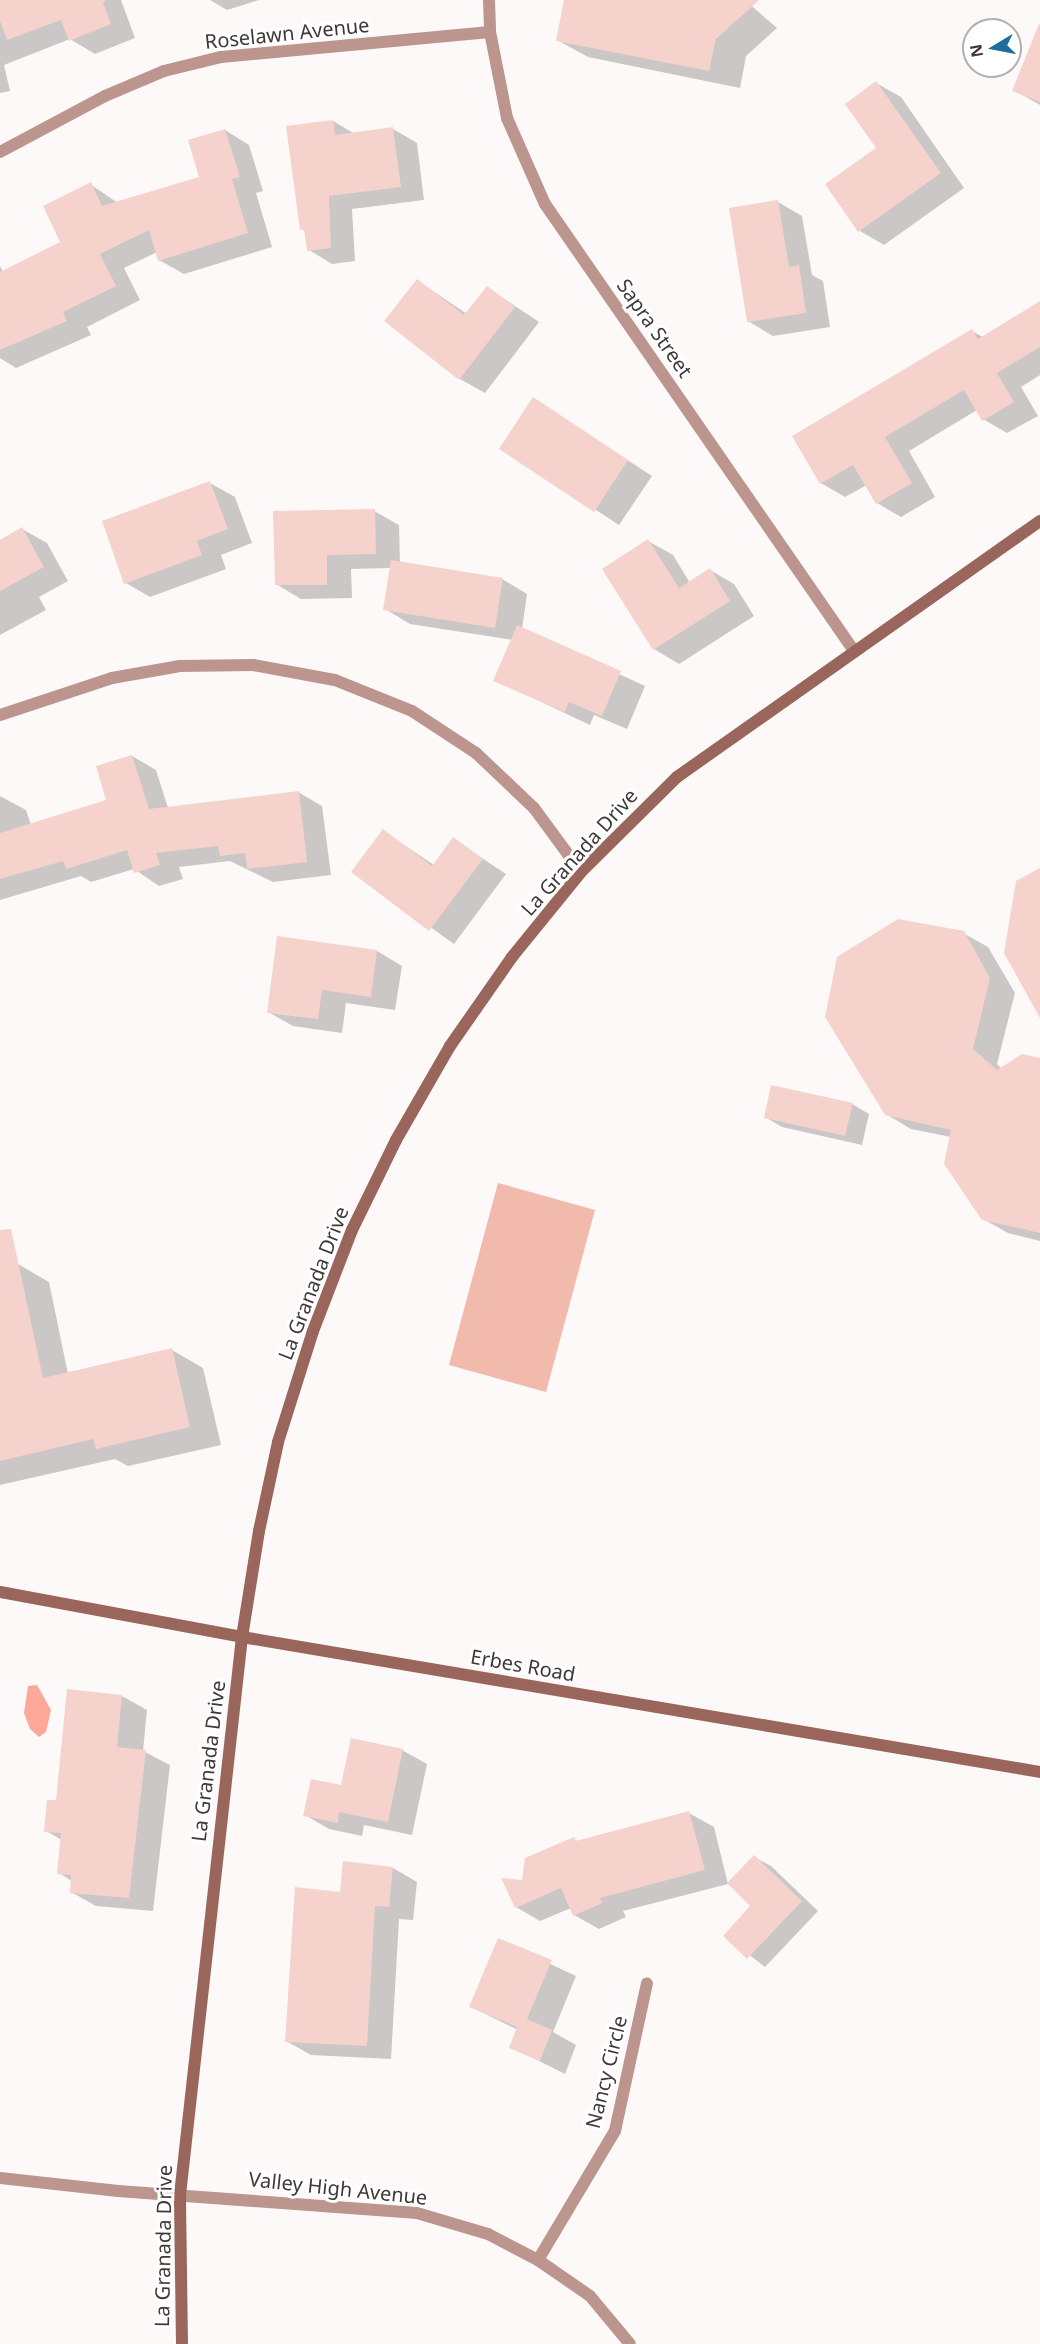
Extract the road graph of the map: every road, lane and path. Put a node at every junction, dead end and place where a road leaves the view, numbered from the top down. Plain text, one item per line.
1 (489, 0) edge
2 (490, 32) junction
3 (0, 152) edge
4 (1040, 521) edge
5 (854, 651) junction
6 (0, 715) edge
7 (580, 872) junction
8 (0, 1592) edge
9 (242, 1637) junction
10 (1040, 1772) edge
11 (647, 1983) dead end
12 (0, 2178) edge
13 (180, 2195) junction
14 (538, 2260) junction
15 (182, 2344) edge
16 (630, 2344) edge

1 - 2 street, Sapra Street
2 - 3 street, Roselawn Avenue
2 - 5 street, Sapra Street
4 - 5 main road, La Granada Drive
5 - 7 main road, La Granada Drive
6 - 7 street
7 - 9 main road, La Granada Drive
8 - 9 main road, Erbes Road
9 - 10 main road, Erbes Road
9 - 13 main road, La Granada Drive
11 - 14 street, Nancy Circle
12 - 13 street, Valley High Avenue
13 - 14 street, Valley High Avenue
13 - 15 main road, La Granada Drive
14 - 16 street, Valley High Avenue

